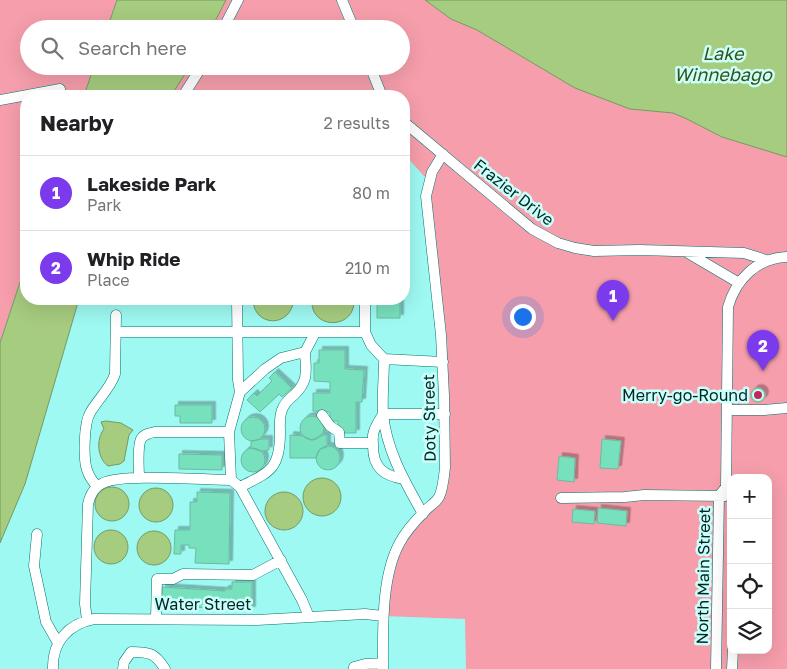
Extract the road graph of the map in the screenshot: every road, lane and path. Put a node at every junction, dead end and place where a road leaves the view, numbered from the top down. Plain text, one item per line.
1 (238, 0) edge
2 (342, 0) edge
3 (228, 20) edge
4 (350, 20) edge
5 (196, 75) edge
6 (374, 75) edge
7 (60, 89) dead end
8 (55, 90) edge
9 (187, 90) edge
10 (380, 90) edge
11 (20, 96) edge
12 (0, 100) edge
13 (410, 127) edge
14 (443, 154) junction
15 (682, 250) junction
16 (787, 257) edge
17 (766, 260) junction
18 (739, 283) junction
19 (237, 305) edge
20 (365, 305) edge
21 (116, 315) dead end
22 (116, 332) junction
23 (365, 332) junction
24 (237, 333) junction
25 (315, 333) junction
26 (305, 352) junction
27 (384, 359) junction
28 (443, 362) junction
29 (240, 392) junction
30 (787, 408) edge
31 (727, 410) junction
32 (383, 414) junction
33 (444, 414) junction
34 (322, 415) dead end
35 (230, 432) junction
36 (373, 443) junction
37 (729, 474) edge
38 (138, 478) junction
39 (404, 479) junction
40 (231, 480) junction
41 (97, 486) junction
42 (240, 487) junction
43 (727, 493) edge
44 (719, 496) junction
45 (561, 498) dead end
46 (422, 514) junction
47 (37, 534) dead end
48 (281, 560) junction
49 (383, 616) junction
50 (309, 617) junction
51 (156, 619) junction
52 (88, 620) junction
53 (58, 643) junction
54 (733, 654) edge
55 (383, 666) edge
56 (53, 669) edge
57 (123, 669) edge
58 (165, 669) edge
59 (354, 669) edge
60 (716, 669) edge
61 (732, 669) edge

1 - 3 street
2 - 4 street
5 - 9 street
6 - 10 street
7 - 8 street
11 - 12 street
13 - 14 street, Frazier Drive
14 - 15 street, Frazier Drive
14 - 28 street, Doty Street
15 - 17 street, Frazier Drive
15 - 18 street, Frazier Drive
16 - 17 street
17 - 18 street
18 - 31 street, North Main Street
19 - 24 street
20 - 23 street
21 - 22 street
22 - 24 street
22 - 41 street
23 - 25 street
23 - 27 street
24 - 25 street
24 - 29 street
25 - 26 street
26 - 29 street
26 - 42 street
27 - 28 street
27 - 32 street
28 - 33 street, Doty Street
29 - 35 street
30 - 31 street
31 - 37 street, North Main Street
32 - 33 street
32 - 36 street
32 - 39 street
33 - 46 street, Doty Street
34 - 36 street
35 - 38 street
35 - 40 street
36 - 39 street
38 - 40 street
38 - 41 street
39 - 46 street
40 - 42 street
41 - 52 street
42 - 48 street
43 - 44 street, North Main Street
44 - 45 street
44 - 60 street, North Main Street
46 - 49 street, Doty Street
47 - 53 street
48 - 50 street
48 - 51 street
49 - 50 street, Water Street
49 - 55 street, Doty Street
50 - 51 street, Water Street
51 - 52 street, Water Street
52 - 53 street, Water Street
53 - 56 street
54 - 61 street, North Main Street
55 - 59 street
57 - 58 street

